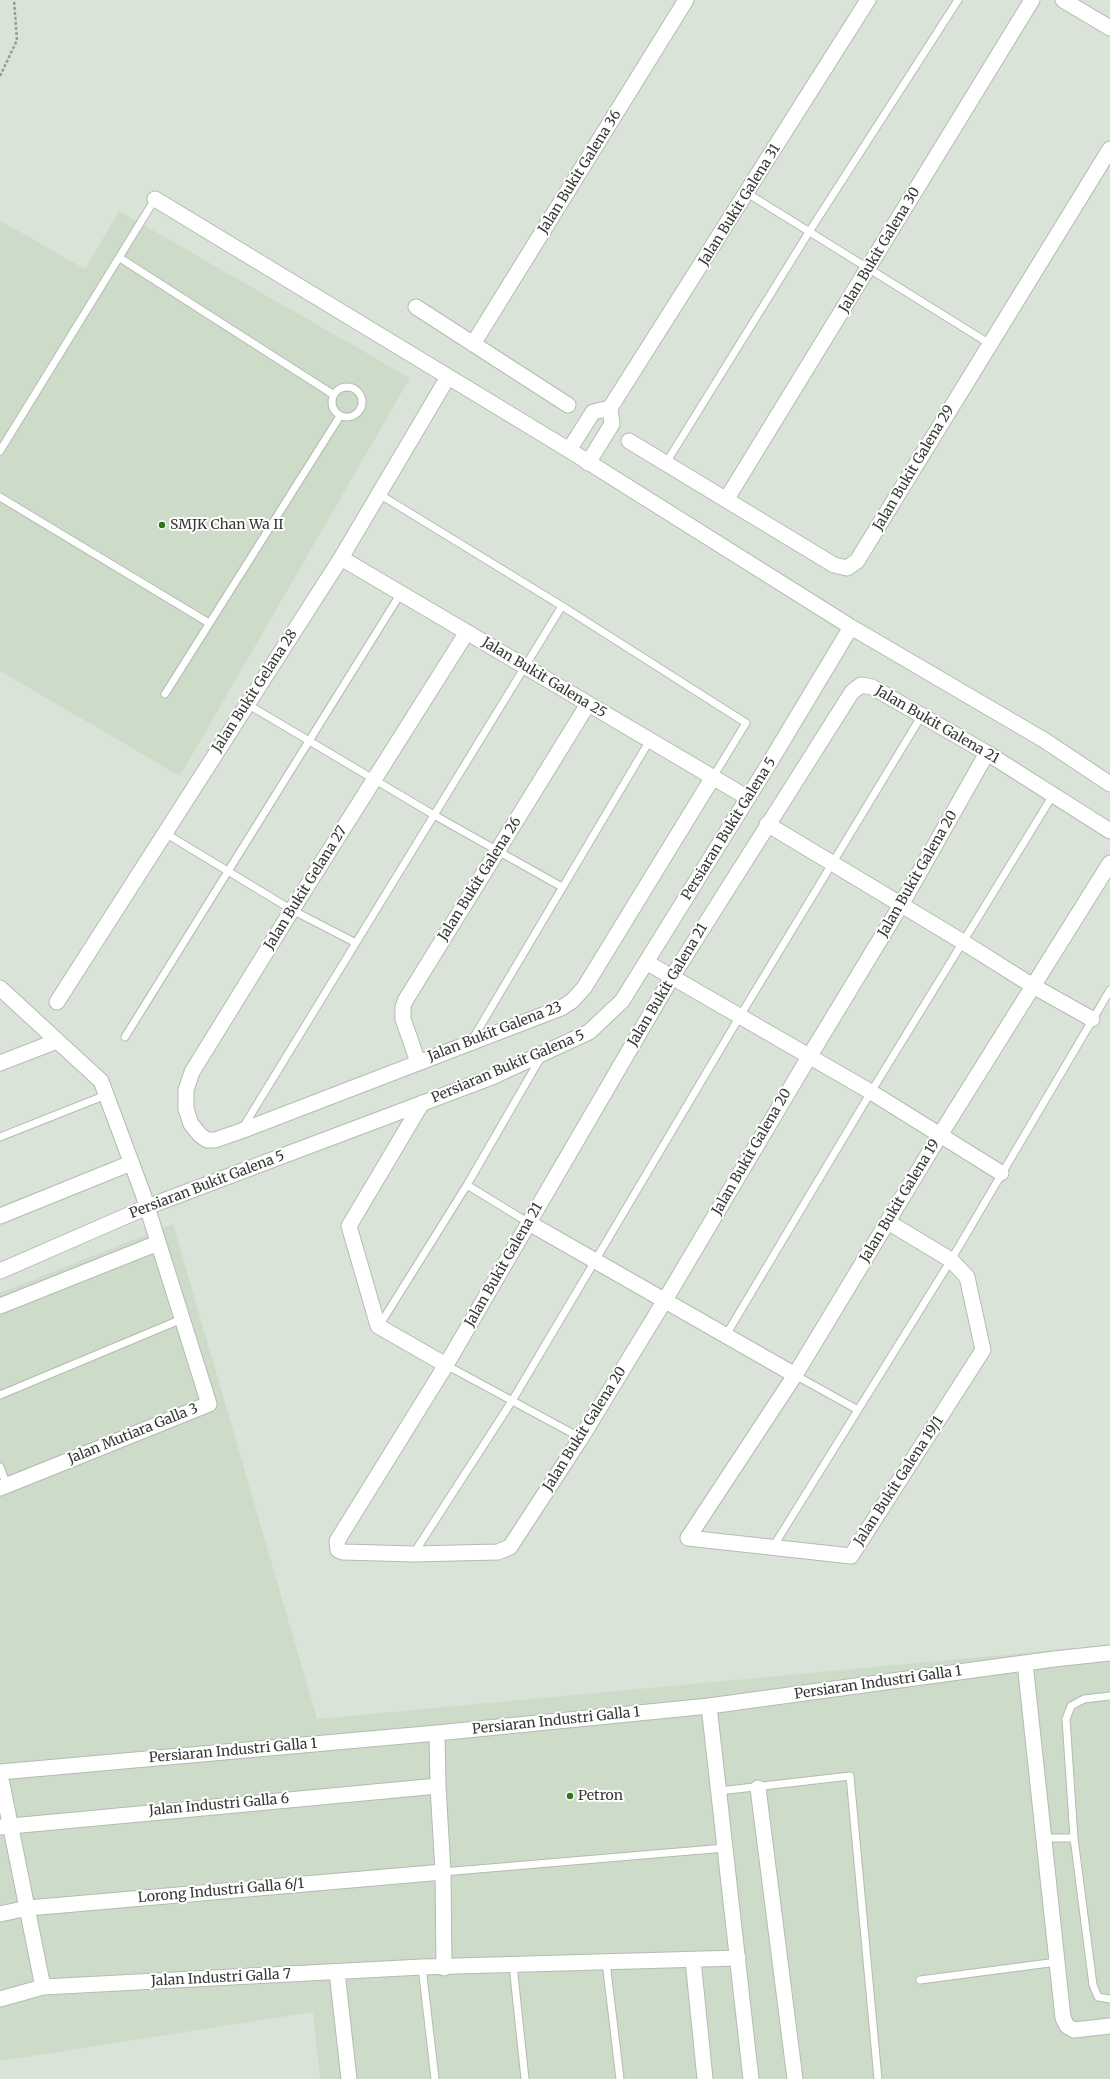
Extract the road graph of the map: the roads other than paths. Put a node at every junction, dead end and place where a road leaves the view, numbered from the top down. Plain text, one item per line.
1 (686, 0) edge
2 (868, 0) edge
3 (958, 0) edge
4 (1032, 0) edge
5 (1063, 0) edge
6 (1110, 28) edge
7 (1110, 149) edge
8 (747, 193) junction
9 (155, 199) joint
10 (809, 232) junction
11 (120, 258) junction
12 (869, 269) junction
13 (416, 307) dead end
14 (473, 344) junction
15 (990, 344) junction
16 (448, 377) junction
17 (334, 395) junction
18 (568, 406) dead end
19 (610, 408) junction
20 (340, 416) junction
21 (629, 441) dead end
22 (569, 450) junction
23 (0, 451) edge
24 (588, 463) junction
25 (666, 463) junction
26 (379, 494) junction
27 (0, 497) edge
28 (726, 500) junction
29 (340, 558) junction
30 (400, 593) junction
31 (562, 606) junction
32 (209, 623) junction
33 (851, 627) junction
34 (467, 632) junction
35 (525, 666) junction
36 (165, 694) dead end
37 (247, 704) junction
38 (588, 704) junction
39 (922, 715) junction
40 (309, 740) junction
41 (650, 740) junction
42 (987, 753) junction
43 (713, 777) junction
44 (374, 779) junction
45 (1110, 784) edge
46 (1053, 795) junction
47 (748, 798) junction
48 (434, 815) junction
49 (767, 824) junction
50 (1110, 831) edge
51 (165, 833) junction
52 (497, 851) junction
53 (1110, 863) edge
54 (833, 864) junction
55 (228, 871) junction
56 (562, 887) junction
57 (901, 905) junction
58 (292, 910) junction
59 (963, 942) junction
60 (356, 943) junction
61 (646, 962) junction
62 (672, 978) junction
63 (1034, 986) junction
64 (0, 988) edge
65 (1110, 990) edge
66 (57, 1002) dead end
67 (740, 1016) junction
68 (1092, 1019) junction
69 (125, 1037) dead end
70 (57, 1041) junction
71 (469, 1043) junction
72 (544, 1052) junction
73 (808, 1057) junction
74 (418, 1062) junction
75 (0, 1063) edge
76 (871, 1092) junction
77 (106, 1095) junction
78 (422, 1103) junction
79 (241, 1131) junction
80 (940, 1135) junction
81 (0, 1137) edge
82 (215, 1140) joint
83 (131, 1163) junction
84 (1002, 1173) junction
85 (466, 1185) junction
86 (147, 1207) junction
87 (0, 1216) edge
88 (888, 1222) junction
89 (529, 1223) junction
90 (158, 1243) junction
91 (594, 1260) junction
92 (951, 1260) junction
93 (0, 1271) edge
94 (665, 1300) junction
95 (0, 1306) edge
96 (182, 1319) junction
97 (378, 1326) junction
98 (726, 1335) junction
99 (446, 1365) junction
100 (795, 1375) junction
101 (0, 1395) edge
102 (512, 1401) junction
103 (858, 1410) junction
104 (581, 1438) junction
105 (0, 1467) edge
106 (3, 1487) edge
107 (688, 1538) joint
108 (773, 1548) junction
109 (414, 1554) junction
110 (1110, 1653) edge
111 (1025, 1663) junction
112 (1110, 1696) edge
113 (709, 1706) junction
114 (438, 1733) junction
115 (0, 1773) edge
116 (438, 1786) junction
117 (758, 1788) junction
118 (719, 1791) junction
119 (6, 1825) edge
120 (1044, 1838) junction
121 (1074, 1838) junction
122 (725, 1848) junction
123 (443, 1872) junction
124 (28, 1908) junction
125 (0, 1914) edge
126 (738, 1958) junction
127 (693, 1960) junction
128 (606, 1962) junction
129 (1057, 1962) junction
130 (513, 1965) junction
131 (422, 1967) junction
132 (444, 1968) junction
133 (337, 1972) junction
134 (920, 1980) dead end
135 (43, 1987) junction
136 (0, 1999) edge
137 (1110, 1999) edge
138 (1110, 2026) edge
139 (349, 2079) edge
140 (434, 2079) edge
141 (525, 2079) edge
142 (620, 2079) edge
143 (705, 2079) edge
144 (750, 2079) edge
145 (795, 2079) edge
146 (878, 2079) edge

1 - 14 street, Jalan Bukit Galena 36
2 - 8 street, Jalan Bukit Galena 31
3 - 10 lane
4 - 12 street, Jalan Bukit Galena 30
5 - 6 street
7 - 15 street, Jalan Bukit Galena 29
8 - 10 lane
8 - 19 street, Jalan Bukit Galena 31
9 - 11 lane
9 - 16 street
10 - 12 lane
10 - 25 lane
11 - 17 lane
11 - 23 lane
12 - 15 lane
12 - 28 street, Jalan Bukit Galena 30
13 - 14 street
14 - 18 street
15 - 28 street, Jalan Bukit Galena 29
16 - 22 street
16 - 26 street, Jalan Bukit Gelana 28
17 - 20 lane
17 - 20 lane
19 - 22 street
19 - 24 street
20 - 32 lane
21 - 25 street, Jalan Bukit Galena 29
22 - 24 street
24 - 33 street
25 - 28 street, Jalan Bukit Galena 29
26 - 29 street, Jalan Bukit Gelana 28
26 - 31 lane
27 - 32 lane
29 - 30 street, Jalan Bukit Galena 25
29 - 37 street, Jalan Bukit Gelana 28
30 - 34 street, Jalan Bukit Galena 25
30 - 40 lane
31 - 35 lane
31 - 43 lane
32 - 36 lane
33 - 45 street
33 - 47 street, Persiaran Bukit Galena 5
34 - 35 street, Jalan Bukit Galena 25
34 - 44 street, Jalan Bukit Gelana 27
35 - 38 street, Jalan Bukit Galena 25
35 - 48 lane
37 - 40 lane
37 - 51 street, Jalan Bukit Gelana 28
38 - 41 street, Jalan Bukit Galena 25
38 - 52 street, Jalan Bukit Galena 26
39 - 42 street, Jalan Bukit Galena 21
39 - 49 street, Jalan Bukit Galena 21
39 - 54 lane
40 - 44 lane
40 - 55 lane
41 - 43 street, Jalan Bukit Galena 25
41 - 56 lane
42 - 46 street, Jalan Bukit Galena 21
42 - 57 street, Jalan Bukit Galena 20
43 - 47 street, Jalan Bukit Galena 25
43 - 71 street, Jalan Bukit Galena 23
44 - 48 lane
44 - 58 street, Jalan Bukit Gelana 27
46 - 50 street, Jalan Bukit Galena 21
46 - 59 lane
47 - 61 street, Persiaran Bukit Galena 5
48 - 52 lane
48 - 60 lane
49 - 54 street
49 - 62 street, Jalan Bukit Galena 21
51 - 55 lane
51 - 66 street, Jalan Bukit Gelana 28
52 - 56 lane
52 - 74 street, Jalan Bukit Galena 26
53 - 63 street, Jalan Bukit Galena 19
54 - 57 street
54 - 67 lane
55 - 58 lane
55 - 69 lane
56 - 71 lane
57 - 59 street
57 - 73 street, Jalan Bukit Galena 20
58 - 60 lane
58 - 82 street, Jalan Bukit Gelana 27
59 - 63 street
59 - 76 lane
60 - 79 lane
61 - 62 street
61 - 72 street, Persiaran Bukit Galena 5
62 - 67 street
62 - 89 street, Jalan Bukit Galena 21
63 - 68 street
63 - 80 street, Jalan Bukit Galena 19
64 - 70 street, Jalan Mutiara Galla 3
65 - 68 lane
67 - 73 street
67 - 91 lane
68 - 84 lane
70 - 75 street
70 - 77 street, Jalan Mutiara Galla 3
71 - 74 street, Jalan Bukit Galena 23
72 - 78 street, Persiaran Bukit Galena 5
72 - 85 lane
73 - 76 street
73 - 94 street, Jalan Bukit Galena 20
74 - 79 street, Jalan Bukit Galena 23
76 - 80 street
76 - 98 lane
77 - 81 lane
77 - 83 street, Jalan Mutiara Galla 3
78 - 86 street, Persiaran Bukit Galena 5
78 - 97 street
79 - 82 street, Jalan Bukit Galena 23
80 - 84 street
80 - 88 street, Jalan Bukit Galena 19
83 - 86 street, Jalan Mutiara Galla 3
83 - 87 street
84 - 92 lane
85 - 89 lane
85 - 97 lane
86 - 90 street, Jalan Mutiara Galla 3
86 - 93 street, Persiaran Bukit Galena 5
88 - 92 street
88 - 100 street, Jalan Bukit Galena 19
89 - 91 street
89 - 99 street, Jalan Bukit Galena 21
90 - 95 street
90 - 96 street, Jalan Mutiara Galla 3
91 - 94 street
91 - 102 lane
92 - 103 lane
92 - 108 street, Jalan Bukit Galena 19/1
94 - 98 street
94 - 104 street, Jalan Bukit Galena 20
96 - 101 lane
96 - 106 street, Jalan Mutiara Galla 3
97 - 99 street
98 - 100 street
99 - 102 lane
99 - 109 street, Jalan Bukit Galena 21
100 - 103 lane
100 - 107 street, Jalan Bukit Galena 19
102 - 104 lane
102 - 109 lane
103 - 108 lane
104 - 109 street, Jalan Bukit Galena 20
105 - 106 lane
107 - 108 street, Jalan Bukit Galena 19/1
110 - 111 street, Persiaran Industri Galla 1
111 - 113 street, Persiaran Industri Galla 1
111 - 120 street
112 - 121 lane
113 - 114 street, Persiaran Industri Galla 1
113 - 118 street
114 - 115 street, Persiaran Industri Galla 1
114 - 116 street
115 - 119 street
116 - 119 street, Jalan Industri Galla 6
116 - 123 street
117 - 118 lane
117 - 145 street
117 - 146 lane
118 - 122 street
119 - 124 street
120 - 121 lane
120 - 129 street
121 - 137 lane
122 - 123 lane
122 - 126 street
123 - 124 street, Lorong Industri Galla 6/1
123 - 132 street
124 - 125 street, Lorong Industri Galla 6/1
124 - 135 street
126 - 127 street, Jalan Industri Galla 7
126 - 144 street
127 - 128 street, Jalan Industri Galla 7
127 - 143 street
128 - 130 street, Jalan Industri Galla 7
128 - 142 lane
129 - 134 lane
129 - 138 street
130 - 132 street, Jalan Industri Galla 7
130 - 141 lane
131 - 132 street, Jalan Industri Galla 7
131 - 133 street, Jalan Industri Galla 7
131 - 140 lane
133 - 135 street, Jalan Industri Galla 7
133 - 139 street
135 - 136 street, Jalan Industri Galla 7

